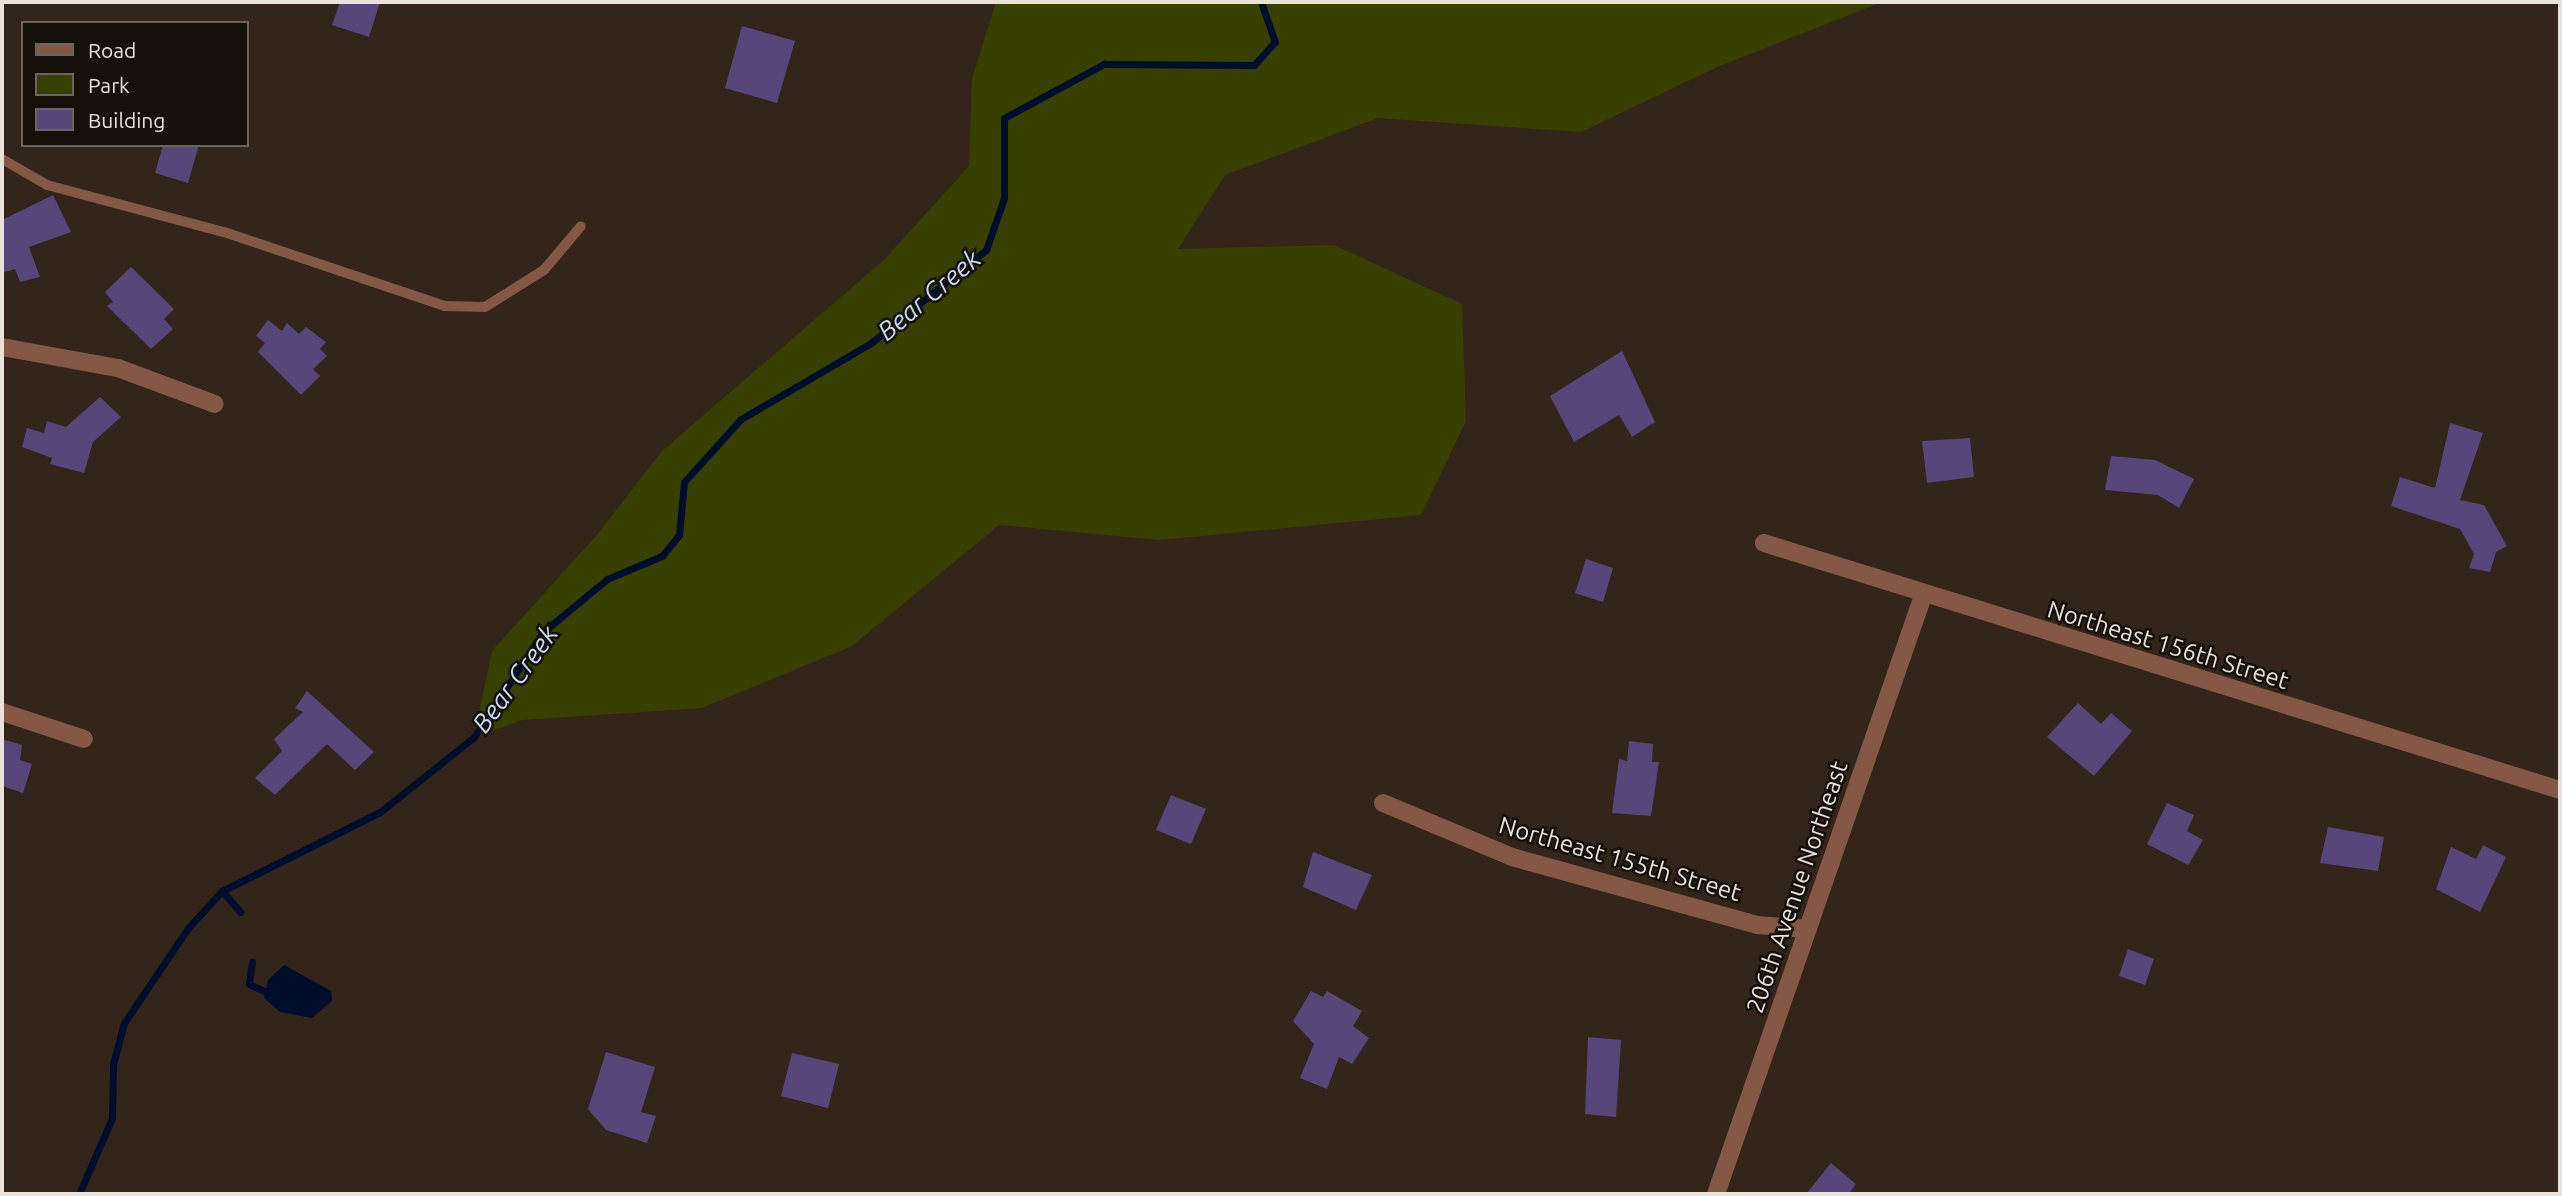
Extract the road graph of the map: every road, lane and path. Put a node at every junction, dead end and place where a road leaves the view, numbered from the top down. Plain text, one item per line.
1 (2, 159) edge
2 (581, 226) dead end
3 (2, 348) edge
4 (215, 404) dead end
5 (1764, 543) dead end
6 (1923, 596) junction
7 (2, 712) edge
8 (83, 739) dead end
9 (2560, 790) edge
10 (1383, 803) dead end
11 (1808, 929) junction
12 (1716, 1194) edge

1 - 2 lane
3 - 4 street
5 - 6 street, Northeast 156th Street
6 - 9 street, Northeast 156th Street
6 - 11 street, 206th Avenue Northeast
7 - 8 street
10 - 11 street, Northeast 155th Street
11 - 12 street, 206th Avenue Northeast

